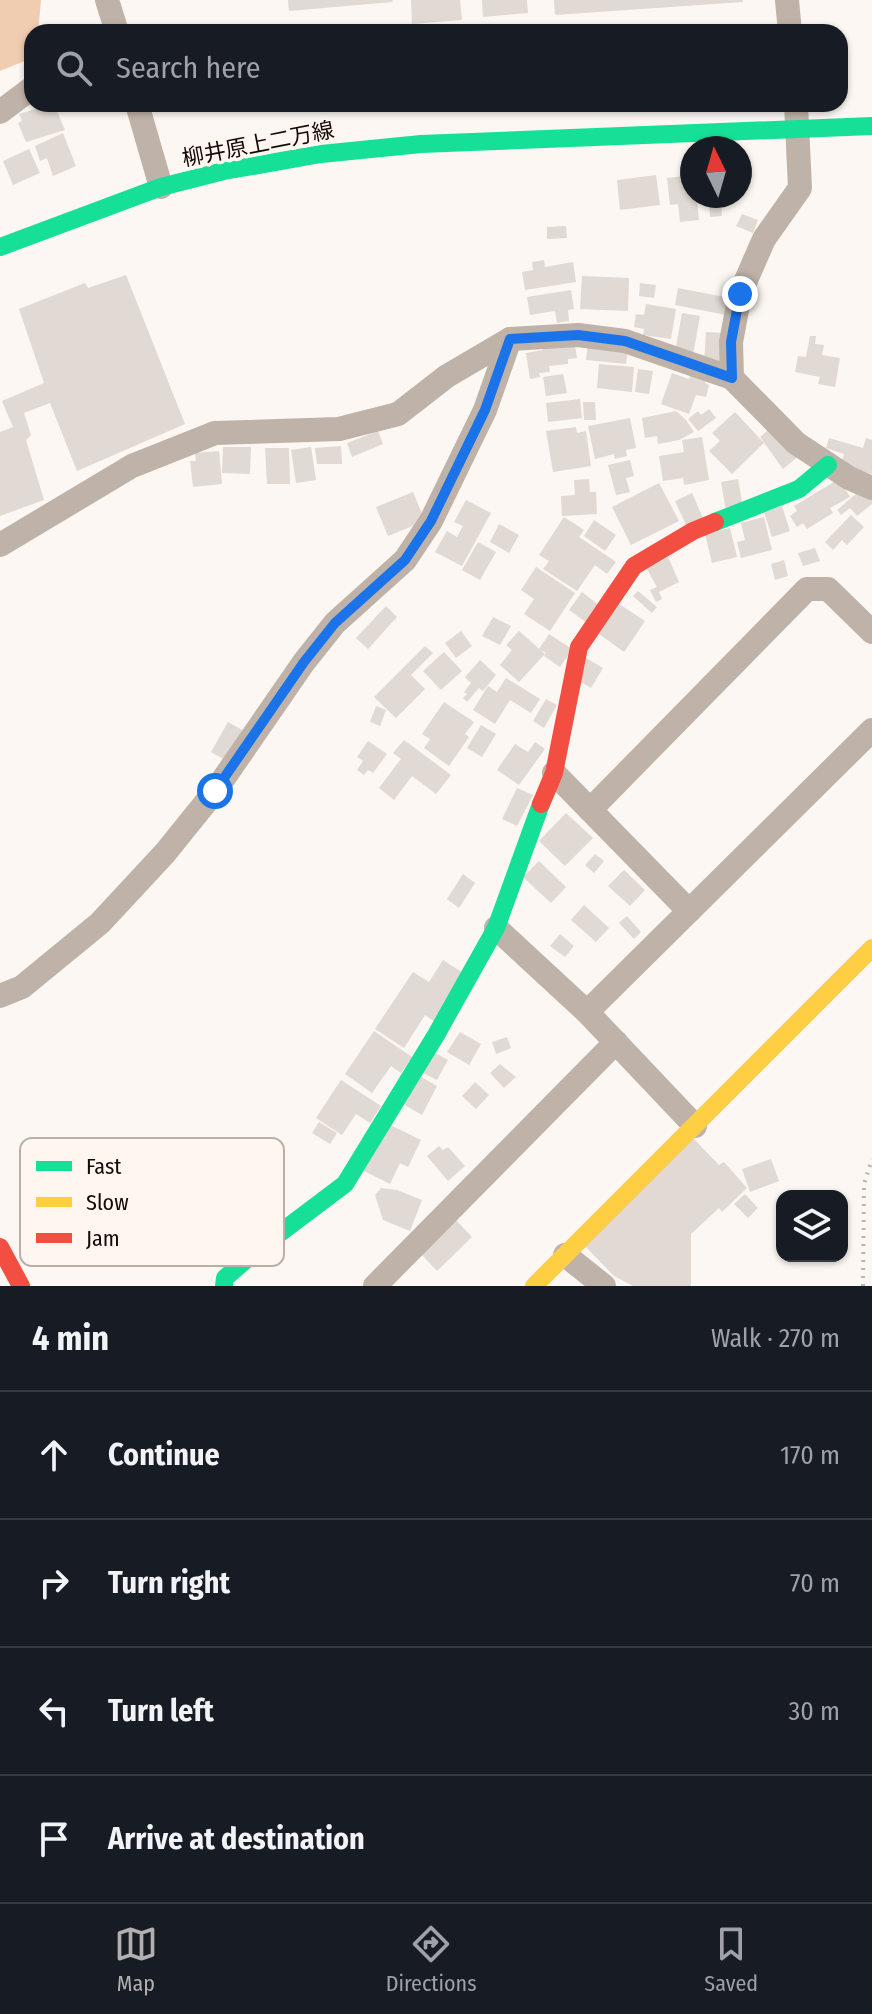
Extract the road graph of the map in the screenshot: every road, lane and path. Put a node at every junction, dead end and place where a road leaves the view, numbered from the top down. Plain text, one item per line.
1 (107, 0) edge
2 (787, 0) edge
3 (111, 24) edge
4 (789, 24) edge
5 (24, 94) edge
6 (0, 112) edge
7 (139, 112) edge
8 (797, 112) edge
9 (872, 126) edge
10 (798, 129) junction
11 (161, 187) junction
12 (0, 247) edge
13 (510, 339) junction
14 (732, 378) junction
15 (828, 465) junction
16 (872, 488) edge
17 (0, 545) edge
18 (872, 632) edge
19 (872, 730) edge
20 (554, 773) junction
21 (590, 810) junction
22 (689, 911) junction
23 (496, 928) junction
24 (872, 948) edge
25 (0, 996) edge
26 (587, 1012) junction
27 (616, 1042) junction
28 (695, 1126) junction
29 (872, 1159) edge
30 (284, 1230) edge
31 (0, 1247) edge
32 (565, 1255) junction
33 (239, 1266) edge
34 (21, 1286) edge
35 (224, 1286) edge
36 (375, 1286) edge
37 (534, 1286) edge
38 (604, 1286) edge
39 (863, 1286) edge

1 - 3 street
2 - 4 street
5 - 6 street
7 - 11 street
8 - 10 street
9 - 10 street, 柳井原上二万線
10 - 11 street, 柳井原上二万線
10 - 14 street
11 - 12 street, 柳井原上二万線
13 - 14 street
13 - 17 street
13 - 25 street
14 - 15 street
15 - 16 street
15 - 20 street
18 - 21 street
19 - 22 street
20 - 21 street
20 - 23 street
21 - 22 street
22 - 26 street
23 - 26 street
23 - 30 street
24 - 28 street
26 - 27 street
27 - 28 street
27 - 36 street
28 - 32 street
29 - 39 path
31 - 34 street
32 - 37 street
32 - 38 street
33 - 35 street

